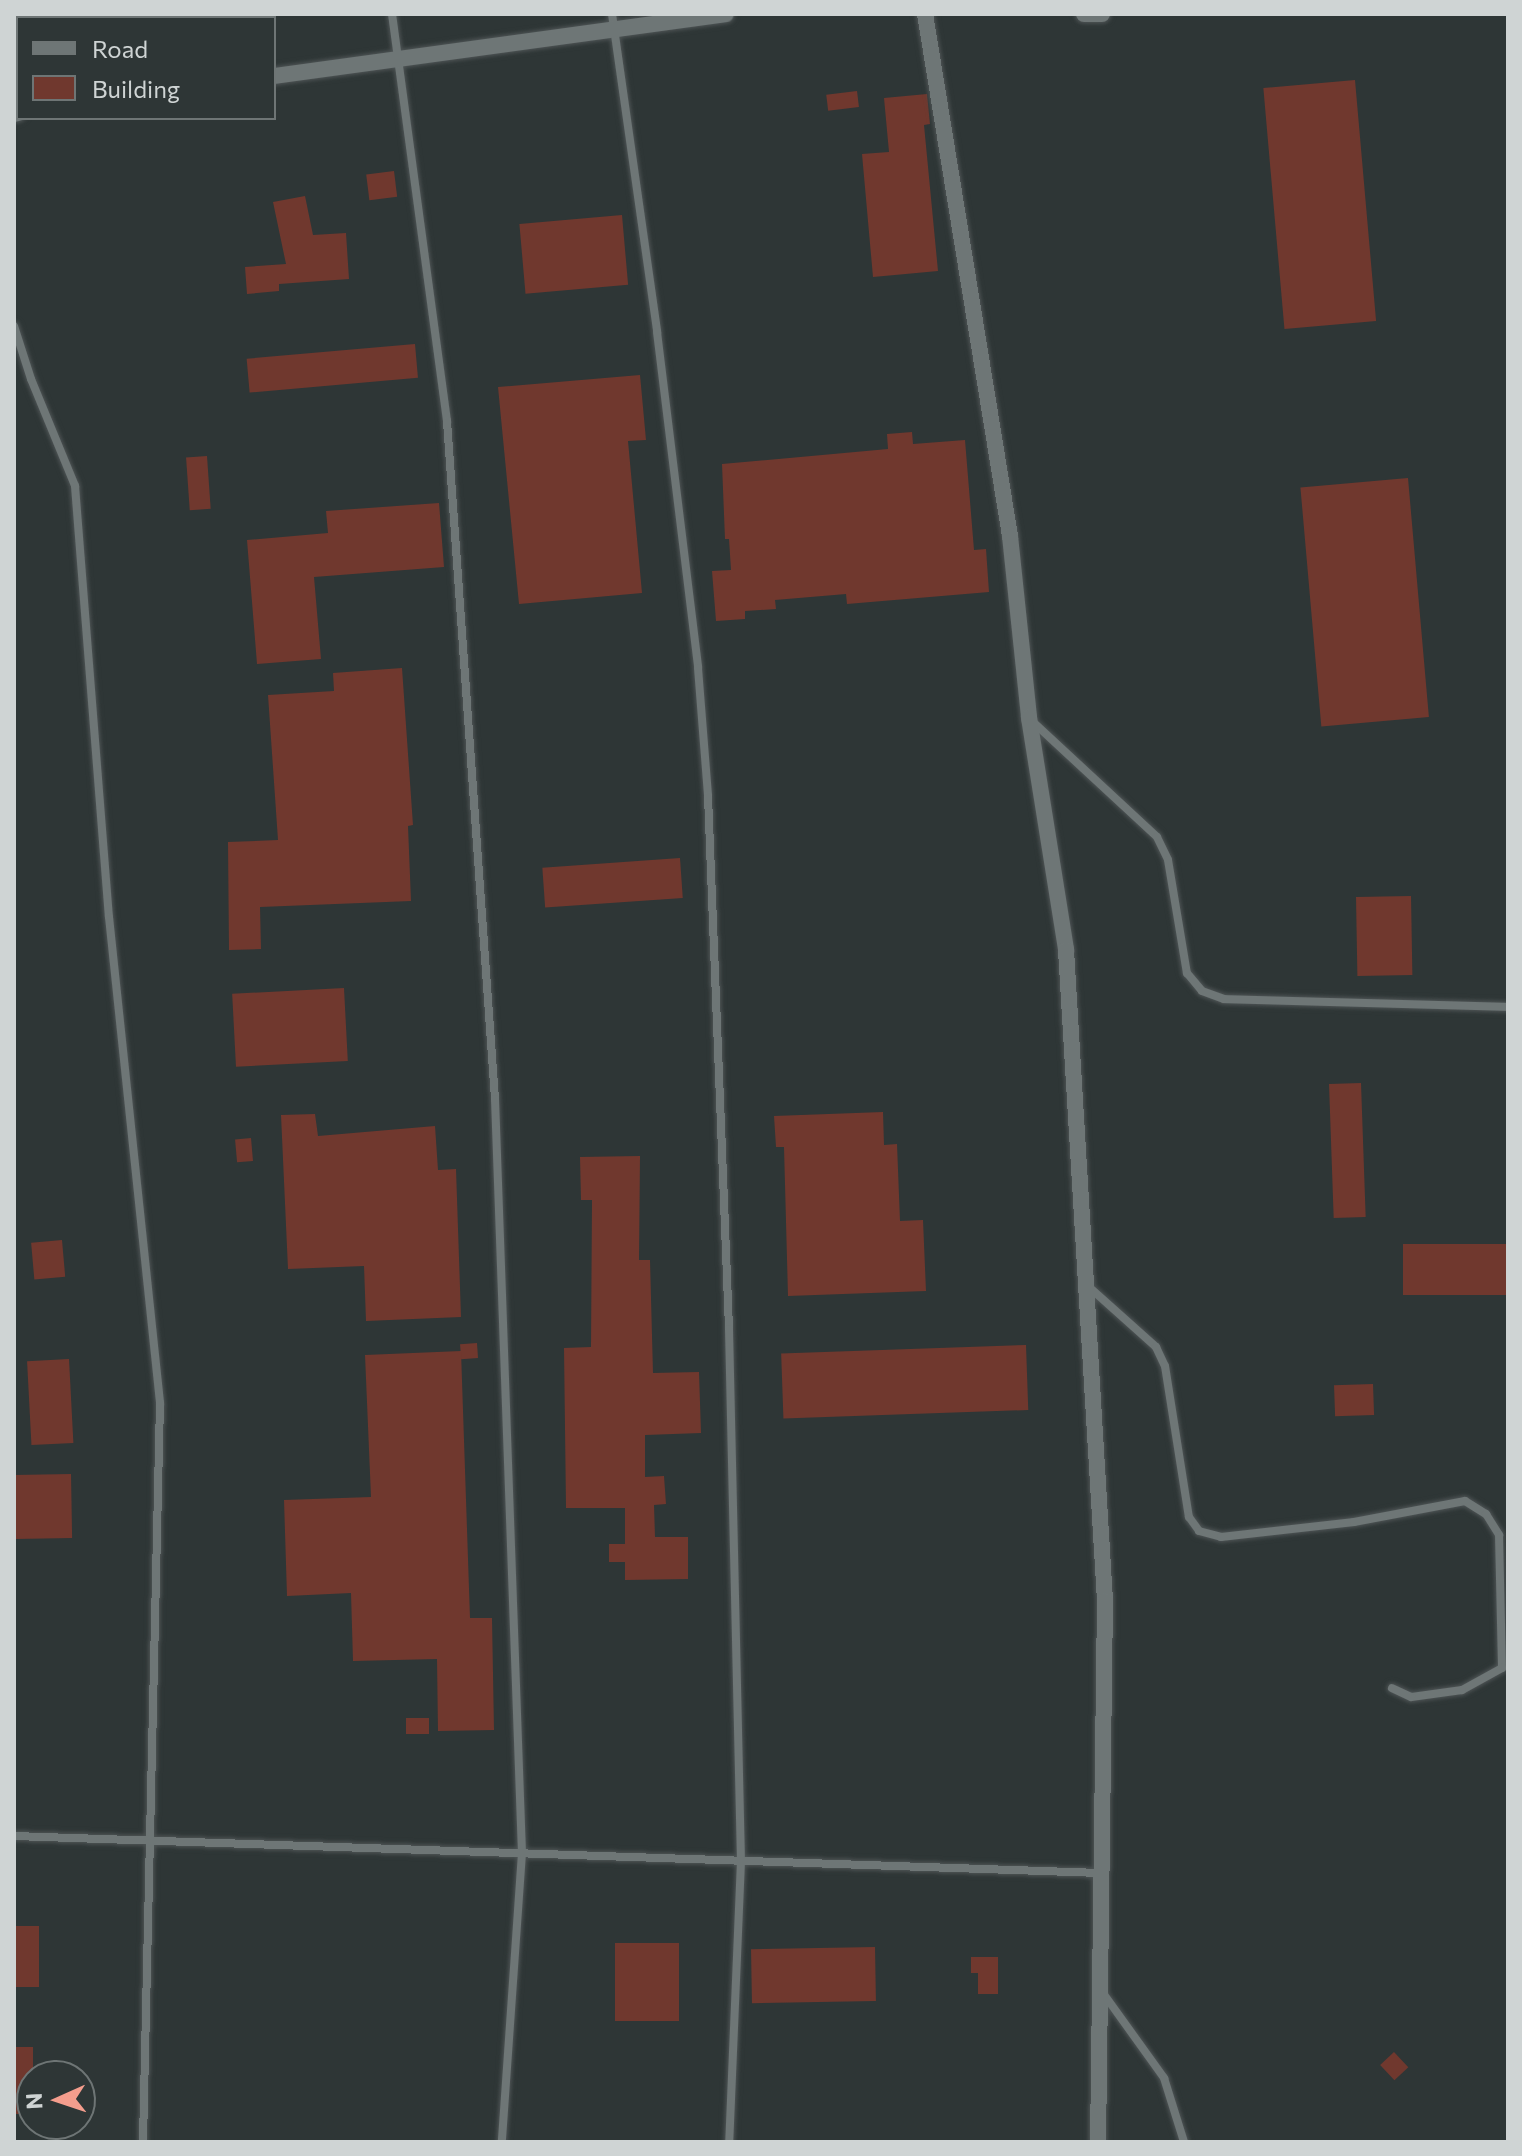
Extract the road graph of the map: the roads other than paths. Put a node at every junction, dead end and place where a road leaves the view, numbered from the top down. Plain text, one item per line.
1 (392, 14) edge
2 (726, 14) edge
3 (925, 14) edge
4 (1084, 14) edge
5 (1102, 14) edge
6 (614, 22) edge
7 (400, 58) junction
8 (276, 76) edge
9 (14, 326) edge
10 (1029, 718) junction
11 (1508, 1007) edge
12 (1086, 1285) junction
13 (1392, 1688) dead end
14 (14, 1836) edge
15 (152, 1840) junction
16 (522, 1853) junction
17 (741, 1861) junction
18 (1101, 1873) junction
19 (1100, 1989) junction
20 (143, 2142) edge
21 (502, 2142) edge
22 (729, 2142) edge
23 (1098, 2142) edge
24 (1184, 2142) edge

1 - 7 lane
2 - 6 street
3 - 10 street
4 - 5 street
6 - 7 street
6 - 17 lane
7 - 8 street
7 - 16 lane
9 - 15 lane
10 - 11 lane
10 - 12 street
12 - 13 lane
12 - 18 street
14 - 15 lane
15 - 16 lane
15 - 20 lane
16 - 17 lane
16 - 21 lane
17 - 18 lane
17 - 22 lane
18 - 19 street
19 - 23 street
19 - 24 lane

